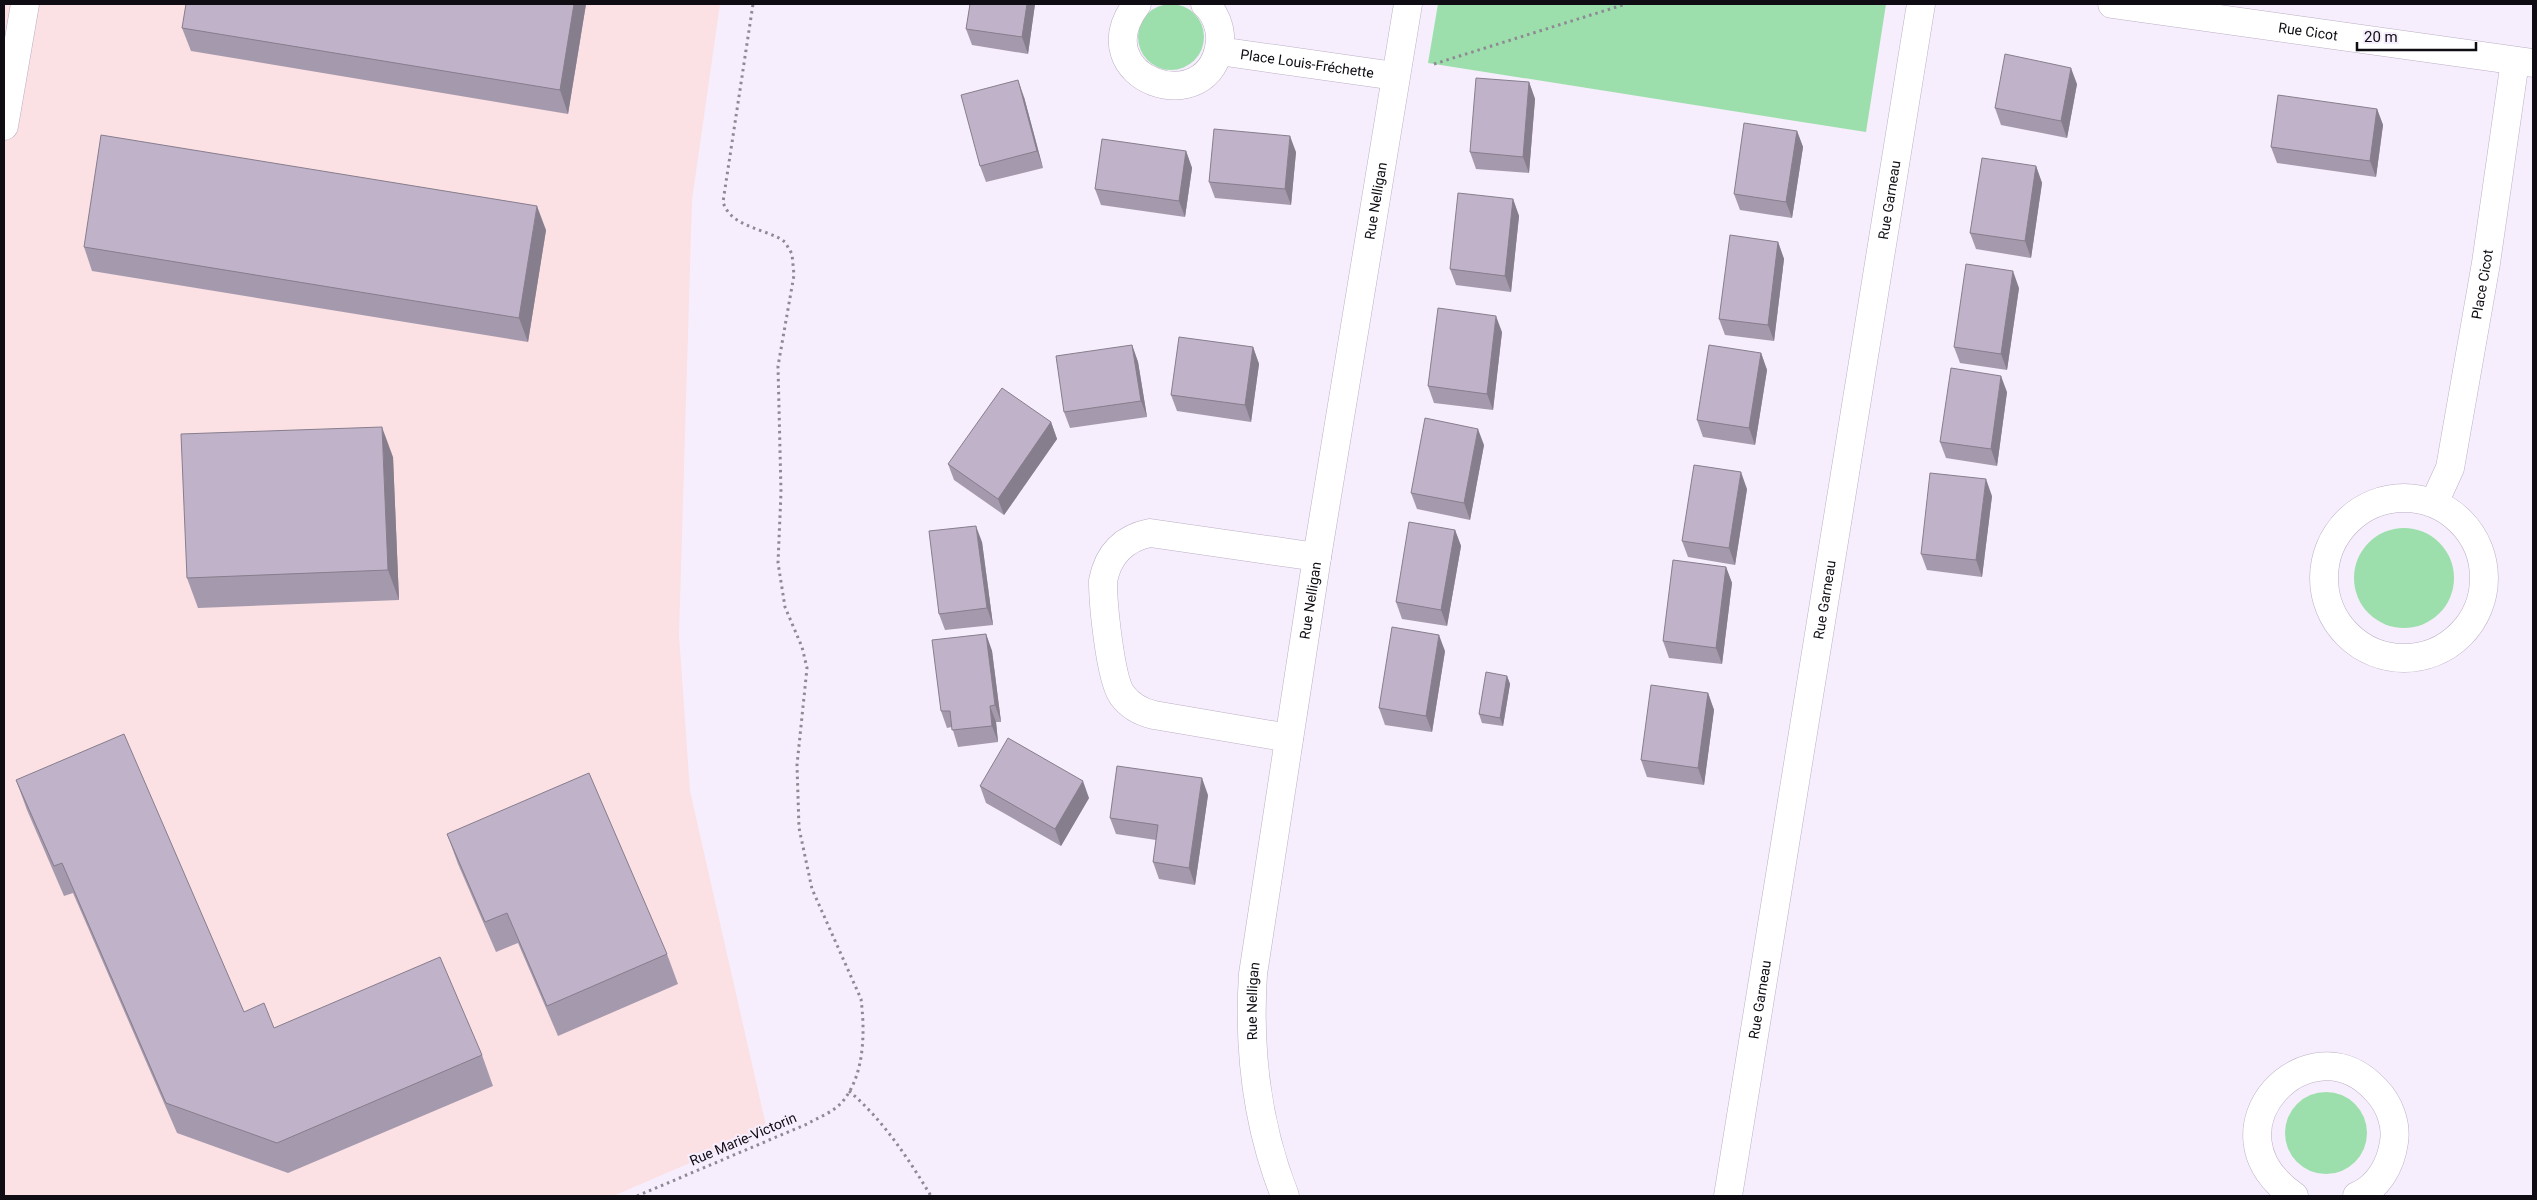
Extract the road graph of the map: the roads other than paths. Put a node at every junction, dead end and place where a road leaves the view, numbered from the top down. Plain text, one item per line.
1 (25, 4) edge
2 (1137, 4) edge
3 (1205, 4) edge
4 (1408, 4) edge
5 (1921, 4) edge
6 (2112, 4) edge
7 (1219, 51) junction
8 (2524, 62) edge
9 (1395, 76) junction
10 (4, 126) edge
11 (2434, 503) junction
12 (1317, 557) junction
13 (1289, 738) junction
14 (1285, 1196) edge
15 (1728, 1196) edge
16 (2294, 1196) edge
17 (2357, 1196) edge

1 - 10 street
2 - 7 street
3 - 7 street
4 - 9 street, Rue Nelligan
5 - 15 street, Rue Garneau
6 - 8 street, Rue Cicot
7 - 9 street, Place Louis-Fréchette
8 - 11 street, Place Cicot
9 - 12 street, Rue Nelligan
11 - 11 street
12 - 13 street, Rue Nelligan
12 - 13 street
13 - 14 street, Rue Nelligan
16 - 17 street

